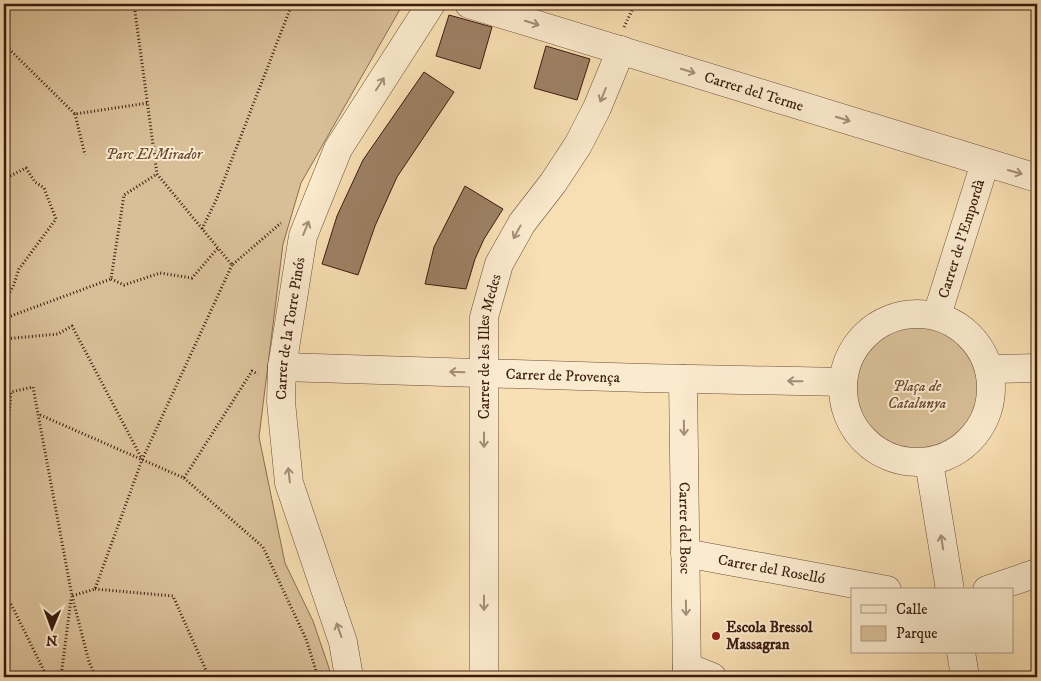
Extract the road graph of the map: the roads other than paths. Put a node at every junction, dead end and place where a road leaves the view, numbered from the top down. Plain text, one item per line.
1 (431, 4) edge
2 (469, 4) edge
3 (622, 50) junction
4 (985, 163) junction
5 (1037, 178) edge
6 (937, 315) junction
7 (1037, 368) edge
8 (989, 369) junction
9 (271, 371) junction
10 (484, 373) junction
11 (683, 379) junction
12 (843, 382) junction
13 (929, 462) junction
14 (685, 554) junction
15 (1037, 573) edge
16 (876, 588) edge
17 (950, 588) edge
18 (993, 588) edge
19 (961, 654) edge
20 (687, 672) edge
21 (349, 677) edge
22 (484, 677) edge
23 (712, 677) edge
24 (965, 677) edge

9 -> 1 street, Carrer de la Torre Pinós
2 -> 3 street, Carrer del Terme
3 -> 4 street, Carrer del Terme
3 -> 10 street, Carrer de les Illes Medes
4 -> 5 street, Carrer del Terme
4 - 6 street, Carrer de l'Empordà
6 - 8 street
6 - 12 street
7 - 8 street
8 - 13 street
10 -> 9 street, Carrer de Provença
21 -> 9 street, Carrer de la Torre Pinós
10 - 11 street, Carrer de Provença
10 -> 22 street, Carrer de les Illes Medes
12 -> 11 street, Carrer de Provença
11 -> 14 street, Carrer del Bosc
12 - 13 street
17 -> 13 street
14 - 16 street, Carrer del Roselló
14 -> 20 street, Carrer del Bosc
15 - 18 street
19 - 24 street
20 - 23 street

